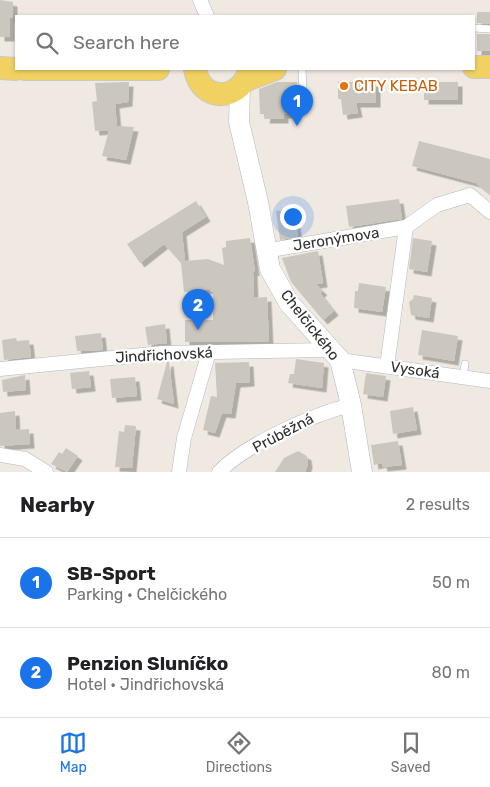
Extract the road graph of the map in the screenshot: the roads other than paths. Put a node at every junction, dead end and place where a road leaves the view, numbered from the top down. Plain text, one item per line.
1 (475, 28) edge
2 (490, 29) edge
3 (475, 67) edge
4 (490, 67) edge
5 (0, 68) edge
6 (15, 69) edge
7 (165, 70) edge
8 (272, 70) edge
9 (302, 70) edge
10 (245, 79) edge
11 (202, 81) edge
12 (304, 112) dead end
13 (239, 122) junction
14 (490, 212) edge
15 (406, 227) junction
16 (265, 251) junction
17 (209, 352) junction
18 (334, 355) junction
19 (387, 366) junction
20 (0, 369) edge
21 (490, 381) edge
22 (351, 405) junction
23 (0, 456) edge
24 (358, 470) edge
25 (46, 472) edge
26 (180, 472) edge
27 (219, 472) edge

1 - 2 lane
3 - 4 main road
5 - 6 main road
7 - 11 main road
8 - 10 main road
9 - 12 lane
10 - 11 main road
10 - 13 street, Chelčického
11 - 13 street, Chelčického
13 - 16 street, Chelčického
14 - 15 street, Jeronýmova
15 - 16 street, Jeronýmova
15 - 19 street
16 - 18 street, Chelčického
17 - 18 street, Jindřichovská
17 - 20 street, Jindřichovská
17 - 26 street
18 - 19 street, Vysoká
18 - 22 street, Chelčického
19 - 21 street, Vysoká
22 - 24 street, Chelčického
22 - 27 street, Průběžná
23 - 25 street

